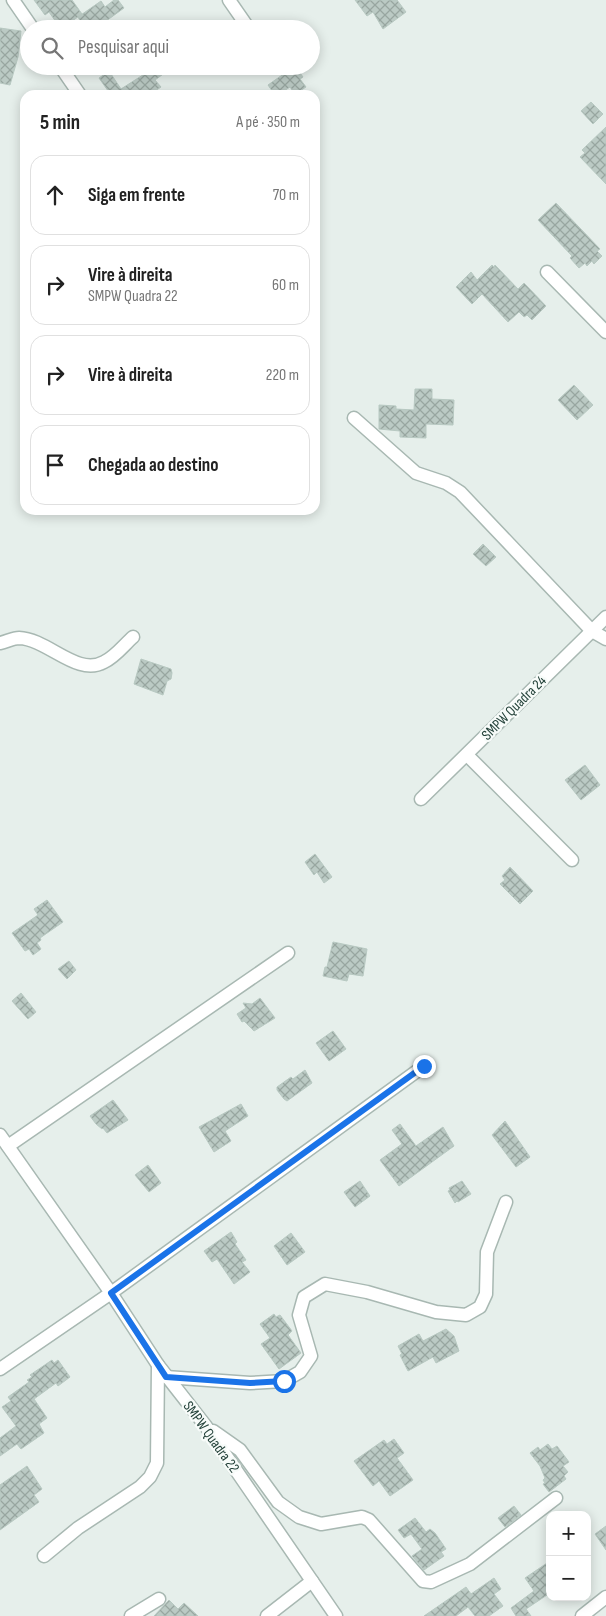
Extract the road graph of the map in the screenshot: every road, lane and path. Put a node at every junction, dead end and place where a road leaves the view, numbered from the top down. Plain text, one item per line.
1 (13, 0) edge
2 (229, 0) edge
3 (27, 20) edge
4 (243, 20) edge
5 (66, 75) edge
6 (77, 90) edge
7 (547, 272) dead end
8 (606, 332) edge
9 (354, 418) dead end
10 (606, 618) edge
11 (592, 630) junction
12 (133, 637) dead end
13 (606, 639) edge
14 (0, 643) edge
15 (467, 755) junction
16 (421, 799) dead end
17 (572, 860) dead end
18 (288, 953) dead end
19 (424, 1066) dead end
20 (0, 1135) edge
21 (8, 1146) junction
22 (506, 1202) dead end
23 (111, 1293) junction
24 (158, 1365) junction
25 (0, 1369) edge
26 (166, 1377) junction
27 (205, 1425) junction
28 (556, 1498) dead end
29 (44, 1556) dead end
30 (312, 1581) junction
31 (606, 1597) edge
32 (159, 1599) dead end
33 (131, 1616) edge
34 (268, 1616) edge
35 (336, 1616) edge
36 (582, 1616) edge

1 - 3 street
2 - 4 street
5 - 6 street
7 - 8 street
9 - 11 street
10 - 11 street, SMPW Quadra 24
11 - 13 street
11 - 15 street, SMPW Quadra 24
12 - 14 street
15 - 16 street, SMPW Quadra 24
15 - 17 street
18 - 21 street
19 - 23 street
20 - 21 street, SMPW Quadra 22
21 - 23 street, SMPW Quadra 22
22 - 26 street
23 - 24 street, SMPW Quadra 22
23 - 25 street
24 - 26 street, SMPW Quadra 22
24 - 29 street
26 - 27 street, SMPW Quadra 22
27 - 28 street
27 - 30 street, SMPW Quadra 22
30 - 34 street
30 - 35 street, SMPW Quadra 22
31 - 36 street
32 - 33 street

